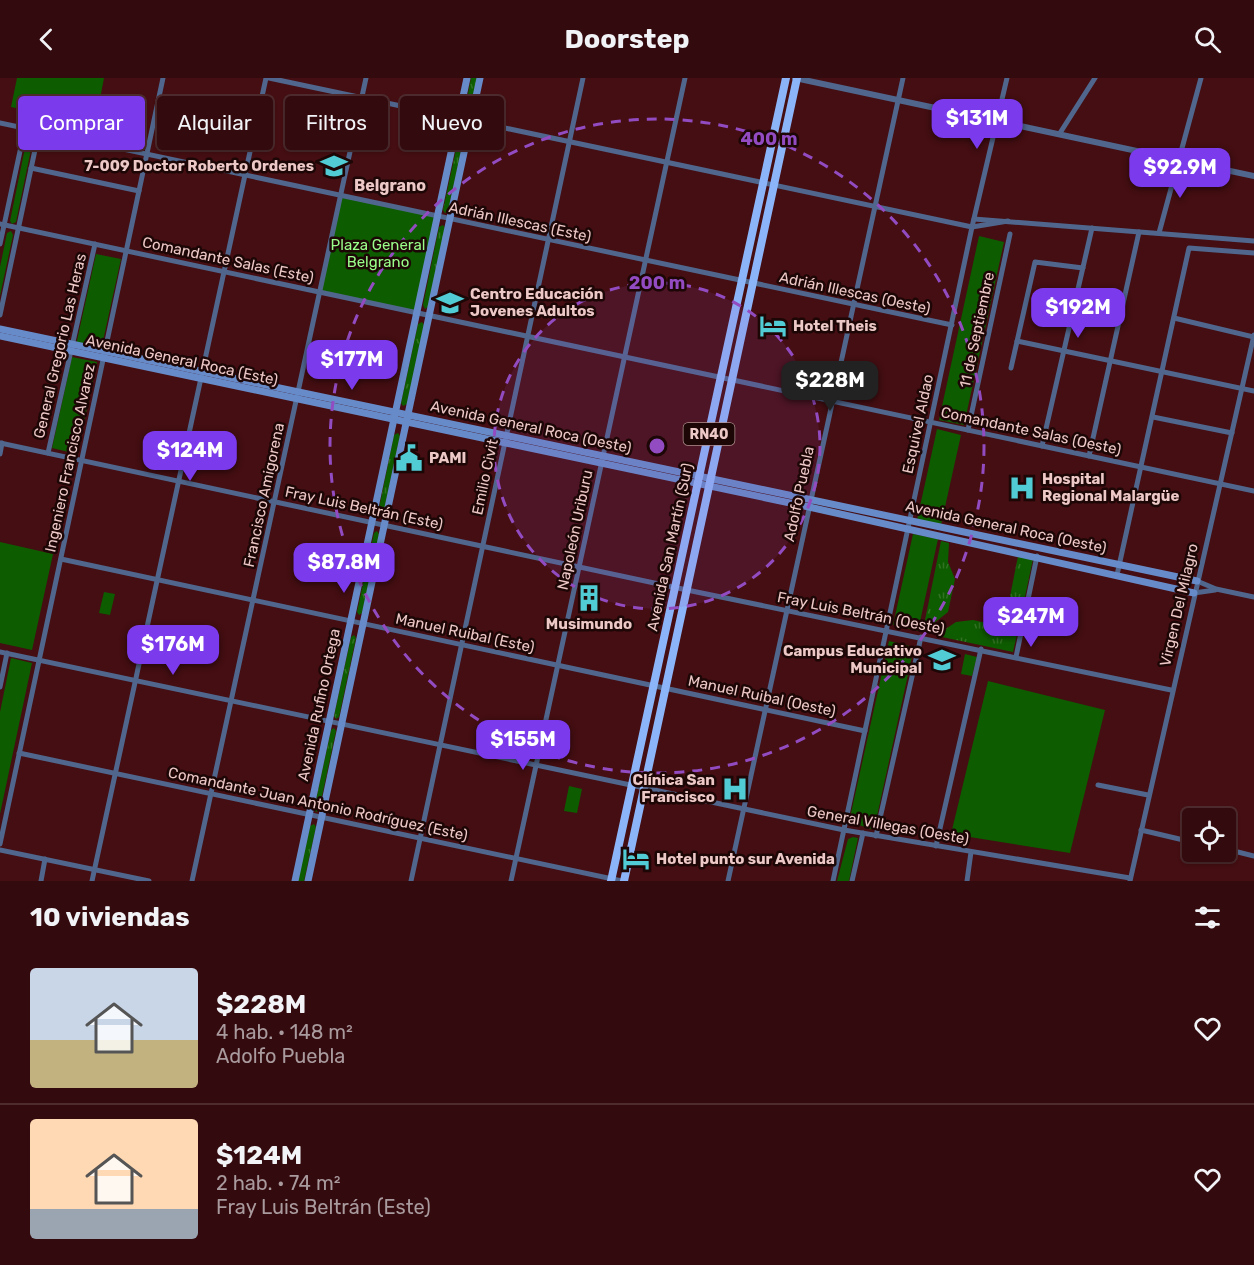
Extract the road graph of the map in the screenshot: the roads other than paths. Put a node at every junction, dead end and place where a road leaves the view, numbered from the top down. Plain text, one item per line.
1 (163, 78) edge
2 (267, 78) edge
3 (366, 78) edge
4 (467, 78) edge
5 (480, 78) edge
6 (583, 78) edge
7 (685, 78) edge
8 (786, 78) edge
9 (796, 78) edge
10 (903, 78) edge
11 (1007, 78) edge
12 (1095, 78) edge
13 (1201, 78) edge
14 (352, 96) edge
15 (362, 96) edge
16 (463, 96) edge
17 (476, 96) edge
18 (897, 99) junction
19 (996, 120) junction
20 (0, 123) edge
21 (18, 127) edge
22 (504, 128) edge
23 (1060, 134) junction
24 (570, 142) junction
25 (20, 150) edge
26 (36, 150) edge
27 (127, 150) edge
28 (351, 150) edge
29 (451, 150) edge
30 (465, 150) edge
31 (147, 154) junction
32 (1179, 159) junction
33 (667, 162) junction
34 (32, 168) junction
35 (244, 175) junction
36 (1254, 176) edge
37 (764, 183) junction
38 (776, 185) junction
39 (139, 191) junction
40 (341, 196) junction
41 (874, 206) junction
42 (437, 216) junction
43 (450, 219) junction
44 (974, 219) junction
45 (1008, 221) junction
46 (2, 224) edge
47 (972, 227) junction
48 (19, 228) junction
49 (1092, 228) junction
50 (1139, 232) junction
51 (1158, 233) junction
52 (1010, 234) dead end
53 (549, 240) junction
54 (1254, 241) edge
55 (0, 244) edge
56 (95, 244) junction
57 (126, 251) junction
58 (1254, 253) edge
59 (646, 261) junction
60 (1083, 268) junction
61 (224, 271) junction
62 (742, 281) junction
63 (754, 284) junction
64 (320, 292) junction
65 (853, 305) junction
66 (416, 312) junction
67 (0, 315) edge
68 (430, 315) junction
69 (1174, 318) junction
70 (952, 325) junction
71 (0, 329) edge
72 (0, 336) edge
73 (528, 336) junction
74 (1254, 336) edge
75 (1017, 340) junction
76 (71, 347) junction
77 (1064, 350) junction
78 (104, 354) junction
79 (625, 356) junction
80 (1111, 360) junction
81 (1011, 368) dead end
82 (1162, 371) junction
83 (201, 375) junction
84 (721, 377) junction
85 (733, 379) junction
86 (1242, 389) junction
87 (1254, 392) edge
88 (297, 395) junction
89 (832, 401) junction
90 (394, 416) junction
91 (1153, 417) junction
92 (407, 418) junction
93 (931, 422) junction
94 (968, 430) junction
95 (1232, 433) junction
96 (506, 439) junction
97 (1, 443) edge
98 (1042, 446) junction
99 (48, 453) junction
100 (0, 454) edge
101 (1089, 456) junction
102 (602, 459) junction
103 (82, 460) junction
104 (1142, 467) junction
105 (699, 480) junction
106 (178, 481) junction
107 (711, 482) junction
108 (1220, 483) junction
109 (1254, 491) edge
110 (274, 502) junction
111 (809, 504) junction
112 (372, 523) junction
113 (384, 525) junction
114 (909, 525) junction
115 (483, 546) junction
116 (1037, 556) junction
117 (61, 559) junction
118 (1119, 564) junction
119 (579, 567) junction
120 (1117, 575) junction
121 (157, 579) junction
122 (1197, 581) junction
123 (675, 588) junction
124 (1216, 589) junction
125 (687, 590) junction
126 (1194, 593) junction
127 (1254, 597) edge
128 (253, 600) junction
129 (786, 610) junction
130 (351, 621) junction
131 (363, 623) junction
132 (887, 630) junction
133 (921, 637) junction
134 (462, 645) junction
135 (981, 650) junction
136 (0, 652) edge
137 (7, 653) junction
138 (1016, 657) junction
139 (39, 660) junction
140 (558, 665) junction
141 (135, 680) junction
142 (654, 686) junction
143 (0, 687) edge
144 (666, 688) junction
145 (1171, 690) junction
146 (231, 700) junction
147 (765, 709) junction
148 (329, 721) junction
149 (342, 724) junction
150 (865, 731) junction
151 (440, 745) junction
152 (19, 753) junction
153 (536, 766) junction
154 (115, 774) junction
155 (1098, 786) dead end
156 (632, 787) junction
157 (643, 789) junction
158 (211, 794) junction
159 (1149, 795) junction
160 (743, 810) junction
161 (309, 815) junction
162 (322, 818) junction
163 (844, 830) junction
164 (1141, 830) junction
165 (863, 833) junction
166 (876, 836) junction
167 (420, 838) junction
168 (1182, 840) edge
169 (0, 844) edge
170 (936, 846) junction
171 (0, 850) edge
172 (971, 852) junction
173 (1236, 852) edge
174 (1254, 856) edge
175 (45, 859) junction
176 (516, 859) junction
177 (94, 870) junction
178 (611, 880) edge
179 (1130, 880) edge
180 (40, 881) edge
181 (92, 881) edge
182 (148, 881) edge
183 (192, 881) edge
184 (295, 881) edge
185 (308, 881) edge
186 (411, 881) edge
187 (511, 881) edge
188 (623, 881) edge
189 (728, 881) edge
190 (833, 881) edge
191 (852, 881) edge
192 (967, 881) edge

1 - 31 street, Ingeniero Francisco Alvarez
2 - 14 street
2 - 35 street
3 - 15 street, Francisco Amigorena
4 - 16 main road, Avenida Rufino Ortega
5 - 17 main road, Avenida Rufino Ortega
6 - 24 street, Emilio Civit
7 - 33 street, Napoleón Uriburu
8 - 37 highway, Avenida San Martín (Sur) / RN40
9 - 18 street
9 - 38 highway, Avenida San Martín (Sur) / RN40
10 - 18 street, Adolfo Puebla
11 - 19 street, Esquivel Aldao
12 - 23 street
13 - 32 street
18 - 19 street
18 - 41 street, Adolfo Puebla
19 - 23 street
19 - 44 street, Esquivel Aldao
20 - 21 street, Adrián Illescas (Este)
22 - 24 street
23 - 32 street
24 - 33 street
24 - 53 street, Emilio Civit
25 - 46 street
26 - 34 street
27 - 31 street, Adrián Illescas (Este)
28 - 40 street, Francisco Amigorena
29 - 42 main road, Avenida Rufino Ortega
30 - 43 main road, Avenida Rufino Ortega
31 - 35 street, Adrián Illescas (Este)
31 - 39 street, Ingeniero Francisco Alvarez
32 - 36 street
32 - 51 street
33 - 37 street
33 - 59 street, Napoleón Uriburu
34 - 39 street
34 - 48 street
35 - 40 street, Adrián Illescas (Este)
35 - 61 street
37 - 38 street
37 - 62 highway, Avenida San Martín (Sur) / RN40
38 - 41 street
38 - 63 highway, Avenida San Martín (Sur) / RN40
39 - 57 street, Ingeniero Francisco Alvarez
40 - 42 street, Adrián Illescas (Este)
40 - 64 street, Francisco Amigorena
41 - 47 street
41 - 65 street, Adolfo Puebla
42 - 43 street, Adrián Illescas (Este)
42 - 66 main road, Avenida Rufino Ortega
43 - 53 street, Adrián Illescas (Este)
43 - 68 main road, Avenida Rufino Ortega
44 - 45 street
44 - 47 street, Esquivel Aldao
45 - 47 street
45 - 49 street
46 - 48 street, Comandante Salas (Este)
46 - 55 street
47 - 70 street, Esquivel Aldao
48 - 56 street, Comandante Salas (Este)
48 - 67 street
49 - 50 street
49 - 60 street
50 - 51 street
50 - 80 street
51 - 54 street
52 - 94 street, 11 de Septiembre
53 - 59 street, Adrián Illescas (Este)
53 - 73 street, Emilio Civit
56 - 57 street, Comandante Salas (Este)
56 - 76 street, General Gregorio Las Heras
57 - 61 street, Comandante Salas (Este)
57 - 78 street, Ingeniero Francisco Alvarez
58 - 69 street
59 - 62 street, Adrián Illescas (Este)
59 - 79 street, Napoleón Uriburu
60 - 75 street
60 - 77 street
61 - 64 street, Comandante Salas (Este)
61 - 83 street
62 - 63 street, Adrián Illescas (Este)
62 - 84 highway, Avenida San Martín (Sur) / RN40
63 - 65 street, Adrián Illescas (Oeste)
63 - 85 highway, Avenida San Martín (Sur) / RN40
64 - 66 street, Comandante Salas (Este)
64 - 88 street, Francisco Amigorena
65 - 70 street, Adrián Illescas (Oeste)
65 - 89 street, Adolfo Puebla
66 - 68 street, Comandante Salas (Este)
66 - 90 main road, Avenida Rufino Ortega
68 - 73 street, Comandante Salas (Este)
68 - 92 main road, Avenida Rufino Ortega
69 - 74 street
69 - 82 street
70 - 93 street, Esquivel Aldao
71 - 76 main road
72 - 76 main road, Avenida General Roca (Este)
73 - 79 street, Comandante Salas (Este)
73 - 96 street, Emilio Civit
74 - 86 street, Virgen Del Milagro
75 - 77 street
75 - 81 street
76 - 78 main road, Avenida General Roca (Este)
76 - 99 street, General Gregorio Las Heras
77 - 80 street
77 - 98 street
78 - 83 main road, Avenida General Roca (Este)
78 - 103 street, Ingeniero Francisco Alvarez
79 - 84 street, Comandante Salas (Este)
79 - 102 street, Napoleón Uriburu
80 - 82 street
80 - 101 street
82 - 86 street
82 - 91 street
83 - 88 main road, Avenida General Roca (Este)
83 - 106 street
84 - 85 street, Comandante Salas (Este)
84 - 105 highway, Avenida San Martín (Sur) / RN40
85 - 89 street, Comandante Salas (Oeste)
85 - 107 highway, Avenida San Martín (Sur) / RN40
86 - 87 street
86 - 95 street, Virgen Del Milagro
88 - 90 main road, Avenida General Roca (Este)
88 - 110 street, Francisco Amigorena
89 - 93 street, Comandante Salas (Oeste)
89 - 111 street, Adolfo Puebla
90 - 92 main road, Avenida General Roca (Este)
90 - 112 main road, Avenida Rufino Ortega
91 - 95 street
91 - 104 street
92 - 96 main road, Avenida General Roca (Este)
92 - 113 main road, Avenida Rufino Ortega
93 - 94 street, Comandante Salas (Oeste)
93 - 114 street, Esquivel Aldao
94 - 98 street, Comandante Salas (Oeste)
95 - 108 street, Virgen Del Milagro
96 - 102 main road, Avenida General Roca (Este)
96 - 115 street, Emilio Civit
97 - 99 street, Fray Luis Beltrán (Este)
97 - 100 street
98 - 101 street, Comandante Salas (Oeste)
99 - 103 street, Fray Luis Beltrán (Este)
101 - 104 street, Comandante Salas (Oeste)
102 - 105 main road, Avenida General Roca (Oeste)
102 - 119 street, Napoleón Uriburu
103 - 106 street, Fray Luis Beltrán (Este)
103 - 117 street, Ingeniero Francisco Alvarez
104 - 108 street, Comandante Salas (Oeste)
104 - 118 street
105 - 107 main road, Avenida General Roca (Oeste)
105 - 123 highway, Avenida San Martín (Sur) / RN40
106 - 110 street, Fray Luis Beltrán (Este)
106 - 121 street
107 - 111 main road, Avenida General Roca (Oeste)
107 - 125 highway, Avenida San Martín (Sur) / RN40
108 - 109 street, Comandante Salas (Oeste)
108 - 122 street, Virgen Del Milagro
110 - 112 street, Fray Luis Beltrán (Este)
110 - 128 street, Francisco Amigorena
111 - 114 main road, Avenida General Roca (Oeste)
111 - 129 street, Adolfo Puebla
112 - 113 street, Fray Luis Beltrán (Este)
112 - 130 main road, Avenida Rufino Ortega
113 - 115 street, Fray Luis Beltrán (Este)
113 - 131 main road, Avenida Rufino Ortega
114 - 116 main road, Avenida General Roca (Oeste)
114 - 118 main road, Avenida General Roca (Oeste)
114 - 132 street, Esquivel Aldao
115 - 119 street, Fray Luis Beltrán (Este)
115 - 134 street, Emilio Civit
116 - 120 main road, Avenida General Roca (Oeste)
116 - 138 street
117 - 121 street, Manuel Ruibal (Este)
117 - 139 street, Ingeniero Francisco Alvarez
118 - 120 street
118 - 122 main road, Avenida General Roca (Oeste)
119 - 123 street, Fray Luis Beltrán (Este)
119 - 140 street, Napoleón Uriburu
120 - 126 main road, Avenida General Roca (Oeste)
121 - 128 street, Manuel Ruibal (Este)
121 - 141 street
122 - 124 street
122 - 126 street, Virgen Del Milagro
123 - 125 street, Fray Luis Beltrán (Este)
123 - 142 highway, Avenida San Martín (Sur) / RN40
124 - 126 street
124 - 127 street
125 - 129 street, Fray Luis Beltrán (Oeste)
125 - 144 highway, Avenida San Martín (Sur) / RN40
126 - 145 street, Virgen Del Milagro
128 - 130 street, Manuel Ruibal (Este)
128 - 146 street, Francisco Amigorena
129 - 132 street, Fray Luis Beltrán (Oeste)
129 - 147 street, Adolfo Puebla
130 - 131 street, Manuel Ruibal (Este)
130 - 148 main road, Avenida Rufino Ortega
131 - 134 street, Manuel Ruibal (Este)
131 - 149 main road, Avenida Rufino Ortega
132 - 133 street, Fray Luis Beltrán (Oeste)
132 - 150 street, Esquivel Aldao
133 - 135 street, Fray Luis Beltrán (Oeste)
133 - 166 street
134 - 140 street, Manuel Ruibal (Este)
134 - 151 street, Emilio Civit
135 - 138 street, Fray Luis Beltrán (Oeste)
135 - 170 street
136 - 137 street, General Villegas (Oeste)
137 - 139 street, General Villegas (Oeste)
137 - 143 street
138 - 145 street, Fray Luis Beltrán (Oeste)
139 - 141 street, General Villegas (Oeste)
139 - 152 street, Ingeniero Francisco Alvarez
140 - 142 street, Manuel Ruibal (Este)
140 - 153 street, Napoleón Uriburu
141 - 146 street, General Villegas (Oeste)
141 - 154 street
142 - 144 street, Manuel Ruibal (Oeste)
142 - 156 highway, Avenida San Martín (Sur) / RN40
144 - 147 street, Manuel Ruibal (Oeste)
144 - 157 highway, Avenida San Martín (Sur) / RN40
145 - 159 street, Virgen Del Milagro
146 - 148 street, General Villegas (Oeste)
146 - 158 street, Francisco Amigorena
147 - 150 street, Manuel Ruibal (Oeste)
147 - 160 street, Adolfo Puebla
148 - 149 street, General Villegas (Oeste)
148 - 161 main road, Avenida Rufino Ortega
149 - 151 street, General Villegas (Oeste)
149 - 162 main road, Avenida Rufino Ortega
150 - 163 street, Esquivel Aldao
151 - 153 street, General Villegas (Oeste)
151 - 167 street, Emilio Civit
152 - 154 street, Comandante Juan Antonio Rodríguez (Este)
152 - 169 street, Ingeniero Francisco Alvarez
153 - 156 street, General Villegas (Oeste)
153 - 176 street, Napoleón Uriburu
154 - 158 street, Comandante Juan Antonio Rodríguez (Este)
154 - 177 street
155 - 159 street
156 - 157 street, General Villegas (Oeste)
156 - 178 highway, Avenida San Martín (Sur) / RN40
157 - 160 street, General Villegas (Oeste)
157 - 188 highway, Avenida San Martín (Sur) / RN40
158 - 161 street, Comandante Juan Antonio Rodríguez (Este)
158 - 183 street, Francisco Amigorena
159 - 164 street, Virgen Del Milagro
160 - 163 street, General Villegas (Oeste)
160 - 189 street, Adolfo Puebla
161 - 162 street, Comandante Juan Antonio Rodríguez (Este)
161 - 184 main road, Avenida Rufino Ortega
162 - 167 street, Comandante Juan Antonio Rodríguez (Este)
162 - 185 main road, Avenida Rufino Ortega
163 - 165 street, General Villegas (Oeste)
163 - 190 street, Esquivel Aldao
164 - 168 street
164 - 179 street, Virgen Del Milagro
165 - 166 street, General Villegas (Oeste)
165 - 191 street
166 - 170 street, General Villegas (Oeste)
167 - 176 street, Comandante Juan Antonio Rodríguez (Este)
167 - 186 street, Emilio Civit
170 - 172 street, General Villegas (Oeste)
171 - 175 street
172 - 179 street, General Villegas (Oeste)
172 - 192 street
173 - 174 street
175 - 177 street
175 - 180 street
176 - 178 street, Comandante Juan Antonio Rodríguez (Este)
176 - 187 street, Napoleón Uriburu
177 - 181 street
177 - 182 street
178 - 188 street, Comandante Juan Antonio Rodríguez (Este)

